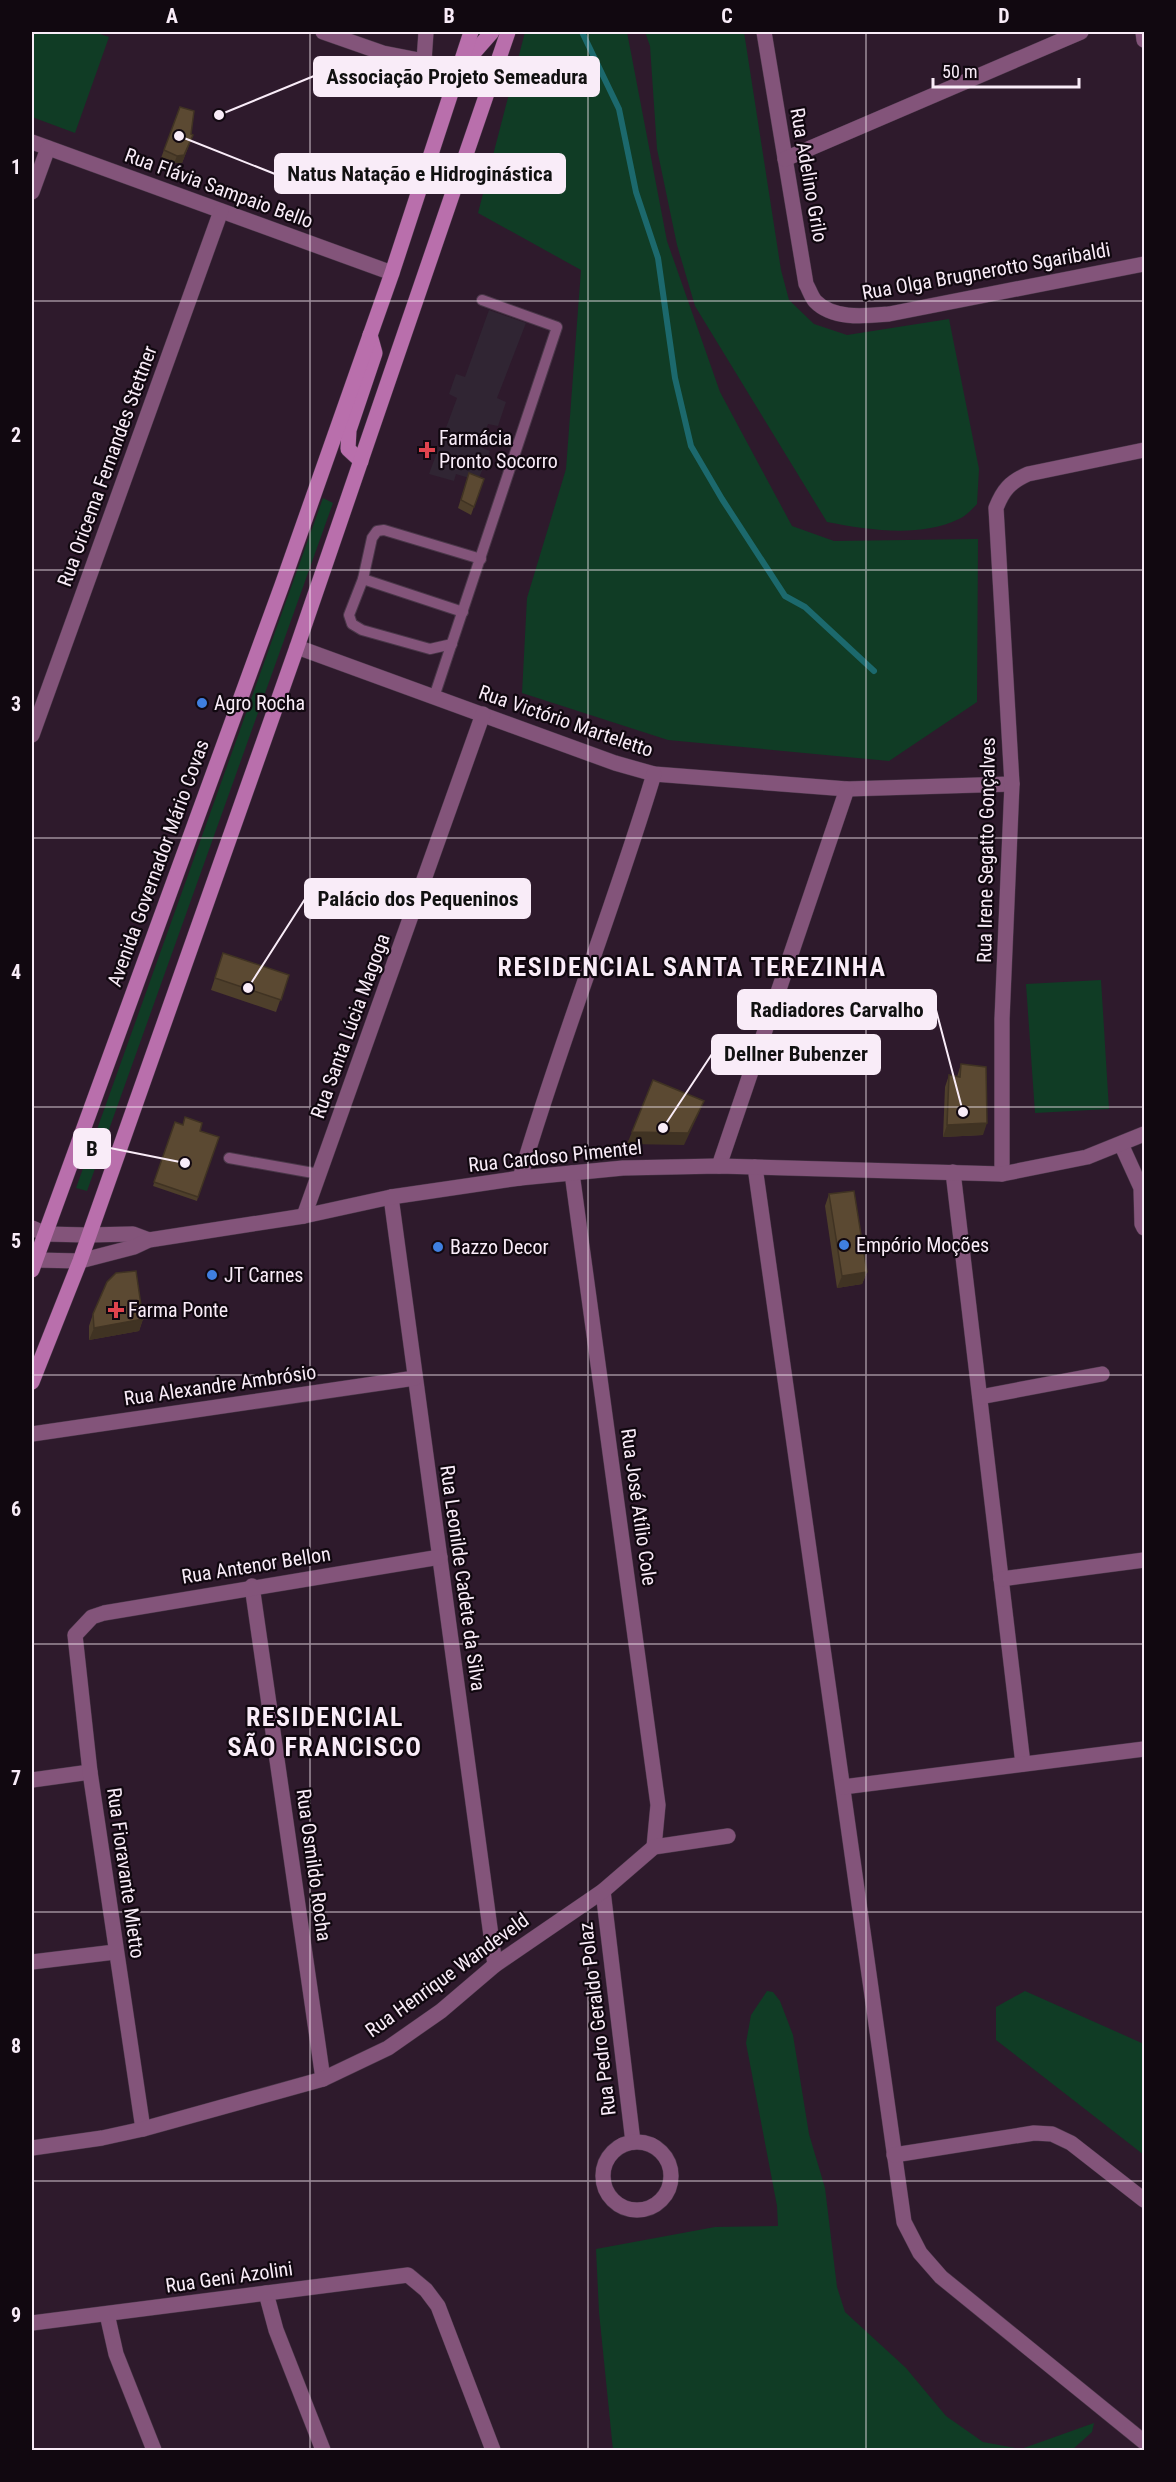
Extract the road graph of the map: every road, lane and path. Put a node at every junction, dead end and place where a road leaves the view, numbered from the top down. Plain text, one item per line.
1 (323, 32) edge
2 (426, 32) edge
3 (471, 32) edge
4 (492, 32) edge
5 (508, 32) edge
6 (764, 32) edge
7 (1082, 32) edge
8 (1143, 32) edge
9 (1144, 40) edge
10 (424, 61) junction
11 (457, 72) junction
12 (32, 142) edge
13 (48, 148) junction
14 (785, 159) junction
15 (32, 192) edge
16 (221, 211) junction
17 (1144, 264) edge
18 (392, 273) junction
19 (482, 300) dead end
20 (834, 312) joint
21 (370, 335) junction
22 (1144, 450) edge
23 (361, 461) junction
24 (481, 560) junction
25 (363, 579) junction
26 (463, 612) junction
27 (452, 644) junction
28 (297, 647) junction
29 (434, 697) junction
30 (483, 714) junction
31 (32, 735) edge
32 (654, 774) junction
33 (1012, 784) junction
34 (847, 789) junction
35 (1144, 1134) edge
36 (1121, 1144) junction
37 (229, 1158) dead end
38 (718, 1166) junction
39 (755, 1167) junction
40 (953, 1172) junction
41 (573, 1173) junction
42 (319, 1174) junction
43 (1002, 1174) junction
44 (520, 1178) junction
45 (391, 1197) junction
46 (304, 1216) junction
47 (1144, 1228) edge
48 (39, 1231) edge
49 (87, 1235) junction
50 (149, 1240) junction
51 (80, 1261) junction
52 (33, 1262) edge
53 (1102, 1374) dead end
54 (415, 1378) junction
55 (32, 1382) edge
56 (980, 1397) junction
57 (32, 1434) edge
58 (440, 1557) junction
59 (1144, 1560) edge
60 (1001, 1579) junction
61 (252, 1587) junction
62 (82, 1625) joint
63 (1144, 1749) edge
64 (1023, 1764) junction
65 (90, 1772) junction
66 (32, 1780) edge
67 (843, 1787) junction
68 (728, 1836) dead end
69 (654, 1847) junction
70 (603, 1891) junction
71 (115, 1952) junction
72 (32, 1962) edge
73 (495, 1965) junction
74 (323, 2079) junction
75 (143, 2129) junction
76 (633, 2142) junction
77 (32, 2148) edge
78 (894, 2155) junction
79 (1144, 2200) edge
80 (266, 2293) junction
81 (107, 2314) junction
82 (32, 2323) edge
83 (1144, 2442) edge
84 (154, 2451) edge
85 (323, 2451) edge
86 (493, 2451) edge

1 - 10 street
2 - 10 street
3 - 11 main road, Avenida Governador Mário Covas
4 - 11 main road
5 - 23 main road
6 - 14 street, Rua Adelino Grilo
7 - 14 street
8 - 9 street
10 - 11 street
11 - 18 main road, Avenida Governador Mário Covas
12 - 13 street, Rua Flávia Sampaio Bello
13 - 15 street
13 - 16 street, Rua Flávia Sampaio Bello
14 - 20 street, Rua Adelino Grilo
16 - 18 street, Rua Flávia Sampaio Bello
16 - 31 street, Rua Oricema Fernandes Stettner
17 - 20 street, Rua Olga Brugnerotto Sgaribaldi
18 - 21 main road, Avenida Governador Mário Covas
19 - 24 lane
21 - 23 main road, Avenida Governador Mário Covas
21 - 48 main road, Avenida Governador Mário Covas
22 - 33 street, Rua Irene Segatto Gonçalves
23 - 28 main road
24 - 25 lane
24 - 26 lane
25 - 26 lane
25 - 27 lane
26 - 27 lane
27 - 29 lane
28 - 29 street, Rua Victório Marteletto
28 - 49 main road
29 - 30 street, Rua Victório Marteletto
30 - 32 street, Rua Victório Marteletto
30 - 42 street, Rua Santa Lúcia Magoga
32 - 34 street, Rua Victório Marteletto
32 - 44 street
33 - 34 street, Rua Victório Marteletto
33 - 43 street, Rua Irene Segatto Gonçalves
34 - 38 street
35 - 36 street, Rua Cardoso Pimentel
36 - 43 street, Rua Cardoso Pimentel
36 - 47 street
37 - 42 lane
38 - 39 street, Rua Cardoso Pimentel
38 - 41 street, Rua Cardoso Pimentel
39 - 40 street, Rua Cardoso Pimentel
39 - 67 street
40 - 43 street, Rua Cardoso Pimentel
40 - 56 street
41 - 44 street, Rua Cardoso Pimentel
41 - 69 street, Rua José Atílio Cole
42 - 46 street, Rua Santa Lúcia Magoga
44 - 45 street, Rua Cardoso Pimentel
45 - 46 street, Rua Cardoso Pimentel
45 - 54 street, Rua Leonilde Cadete da Silva
46 - 50 street, Rua Cardoso Pimentel
48 - 49 street, Rua Cardoso Pimentel
48 - 52 main road, Avenida Governador Mário Covas
49 - 50 street, Rua Cardoso Pimentel
49 - 51 main road
50 - 51 street, Rua Cardoso Pimentel
51 - 52 street, Rua Cardoso Pimentel
51 - 55 main road
53 - 56 street
54 - 57 street, Rua Alexandre Ambrósio
54 - 58 street, Rua Leonilde Cadete da Silva
56 - 60 street
58 - 61 street, Rua Antenor Bellon
58 - 73 street, Rua Leonilde Cadete da Silva
59 - 60 street
60 - 64 street
61 - 62 street, Rua Antenor Bellon
61 - 74 street, Rua Osmildo Rocha
62 - 65 street, Rua Fioravante Mietto
63 - 64 street
64 - 67 street
65 - 66 street
65 - 71 street, Rua Fioravante Mietto
67 - 78 street
68 - 69 street
69 - 70 street, Rua Henrique Wandeveld
70 - 73 street, Rua Henrique Wandeveld
70 - 76 street, Rua Pedro Geraldo Polaz
71 - 72 street
71 - 75 street, Rua Fioravante Mietto
73 - 74 street, Rua Henrique Wandeveld
74 - 75 street, Rua Henrique Wandeveld
75 - 77 street, Rua Henrique Wandeveld
76 - 76 street
78 - 79 street
78 - 83 street
80 - 81 street, Rua Geni Azolini
80 - 85 street
80 - 86 street, Rua Geni Azolini
81 - 82 street, Rua Geni Azolini
81 - 84 street

